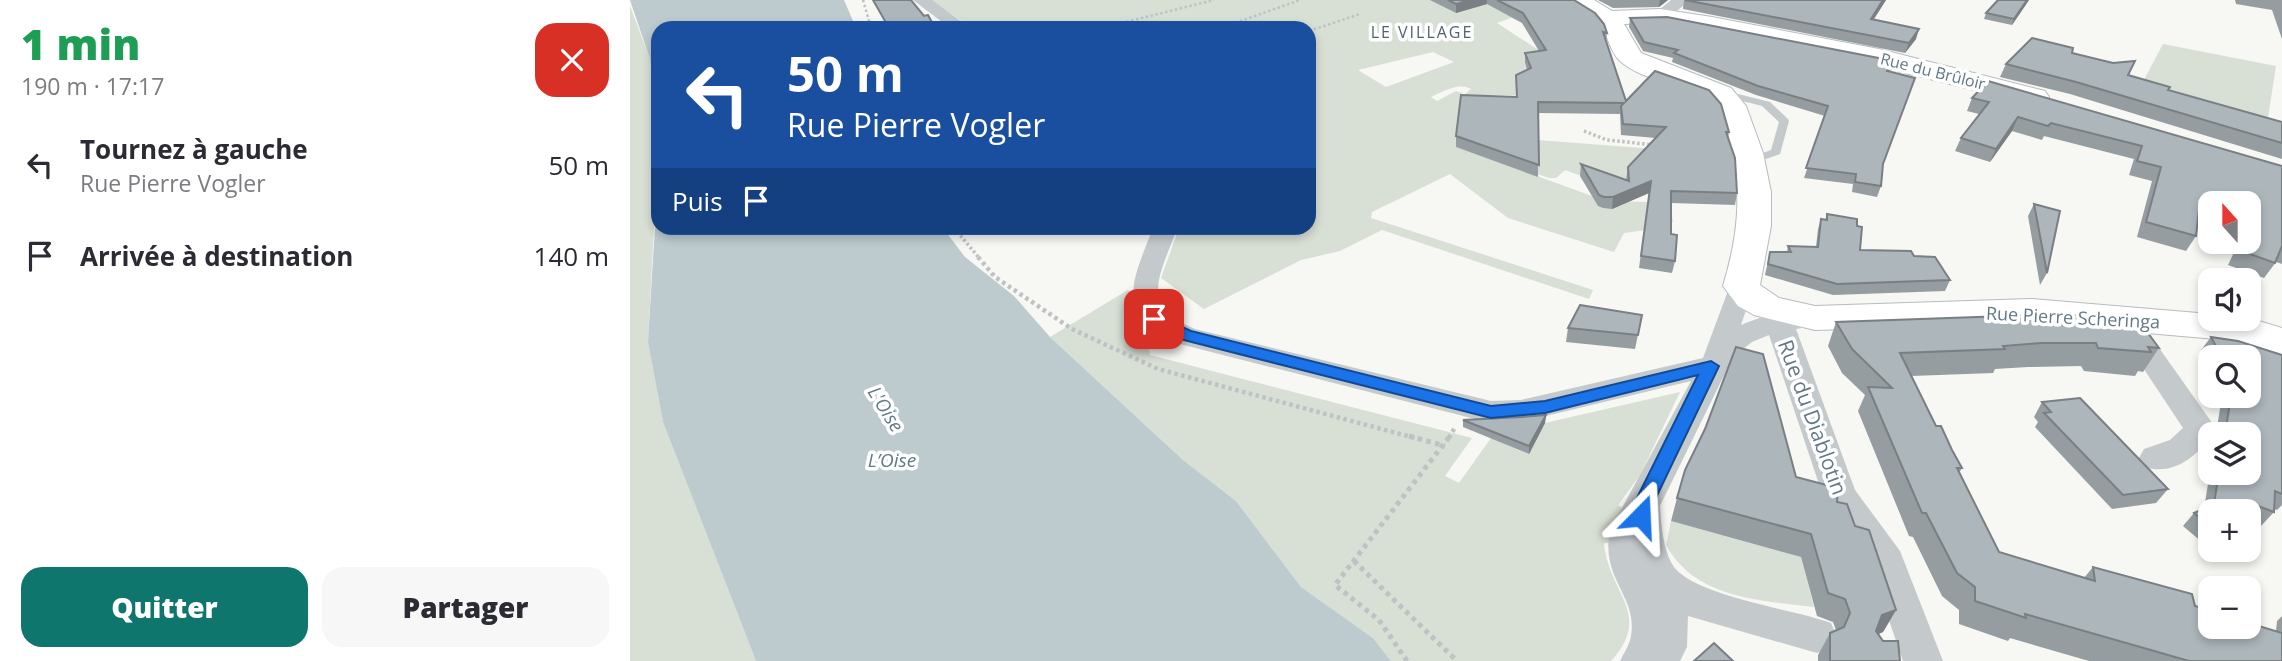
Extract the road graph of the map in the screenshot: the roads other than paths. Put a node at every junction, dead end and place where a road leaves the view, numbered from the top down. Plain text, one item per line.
1 (921, 0) edge
2 (1576, 0) edge
3 (1682, 0) edge
4 (1653, 16) junction
5 (951, 21) edge
6 (1613, 27) junction
7 (1714, 91) junction
8 (2059, 103) edge
9 (1752, 165) junction
10 (1162, 235) edge
11 (1741, 286) junction
12 (1815, 318) junction
13 (2124, 319) junction
14 (1779, 322) junction
15 (2282, 341) edge
16 (1713, 362) junction
17 (2155, 458) dead end
18 (1643, 506) junction
19 (1656, 574) junction
20 (1817, 635) dead end
21 (1908, 658) edge
22 (1640, 661) edge
23 (1656, 661) edge

1 - 5 street
2 - 6 street
3 - 4 street
4 - 6 street, Rue du Brûloir
4 - 8 street, Rue du Brûloir
6 - 7 street
7 - 9 street
7 - 9 lane
9 - 11 street
10 - 16 street
11 - 12 street
11 - 16 street
12 - 13 street, Rue Pierre Scheringa
12 - 14 street, Rue Pierre Scheringa
13 - 15 street, Rue Pierre Scheringa
13 - 17 street
14 - 16 street, Rue Pierre Scheringa
14 - 21 street, Rue du Diablotin
16 - 18 street
18 - 19 street
18 - 22 street
19 - 20 street
19 - 23 street

